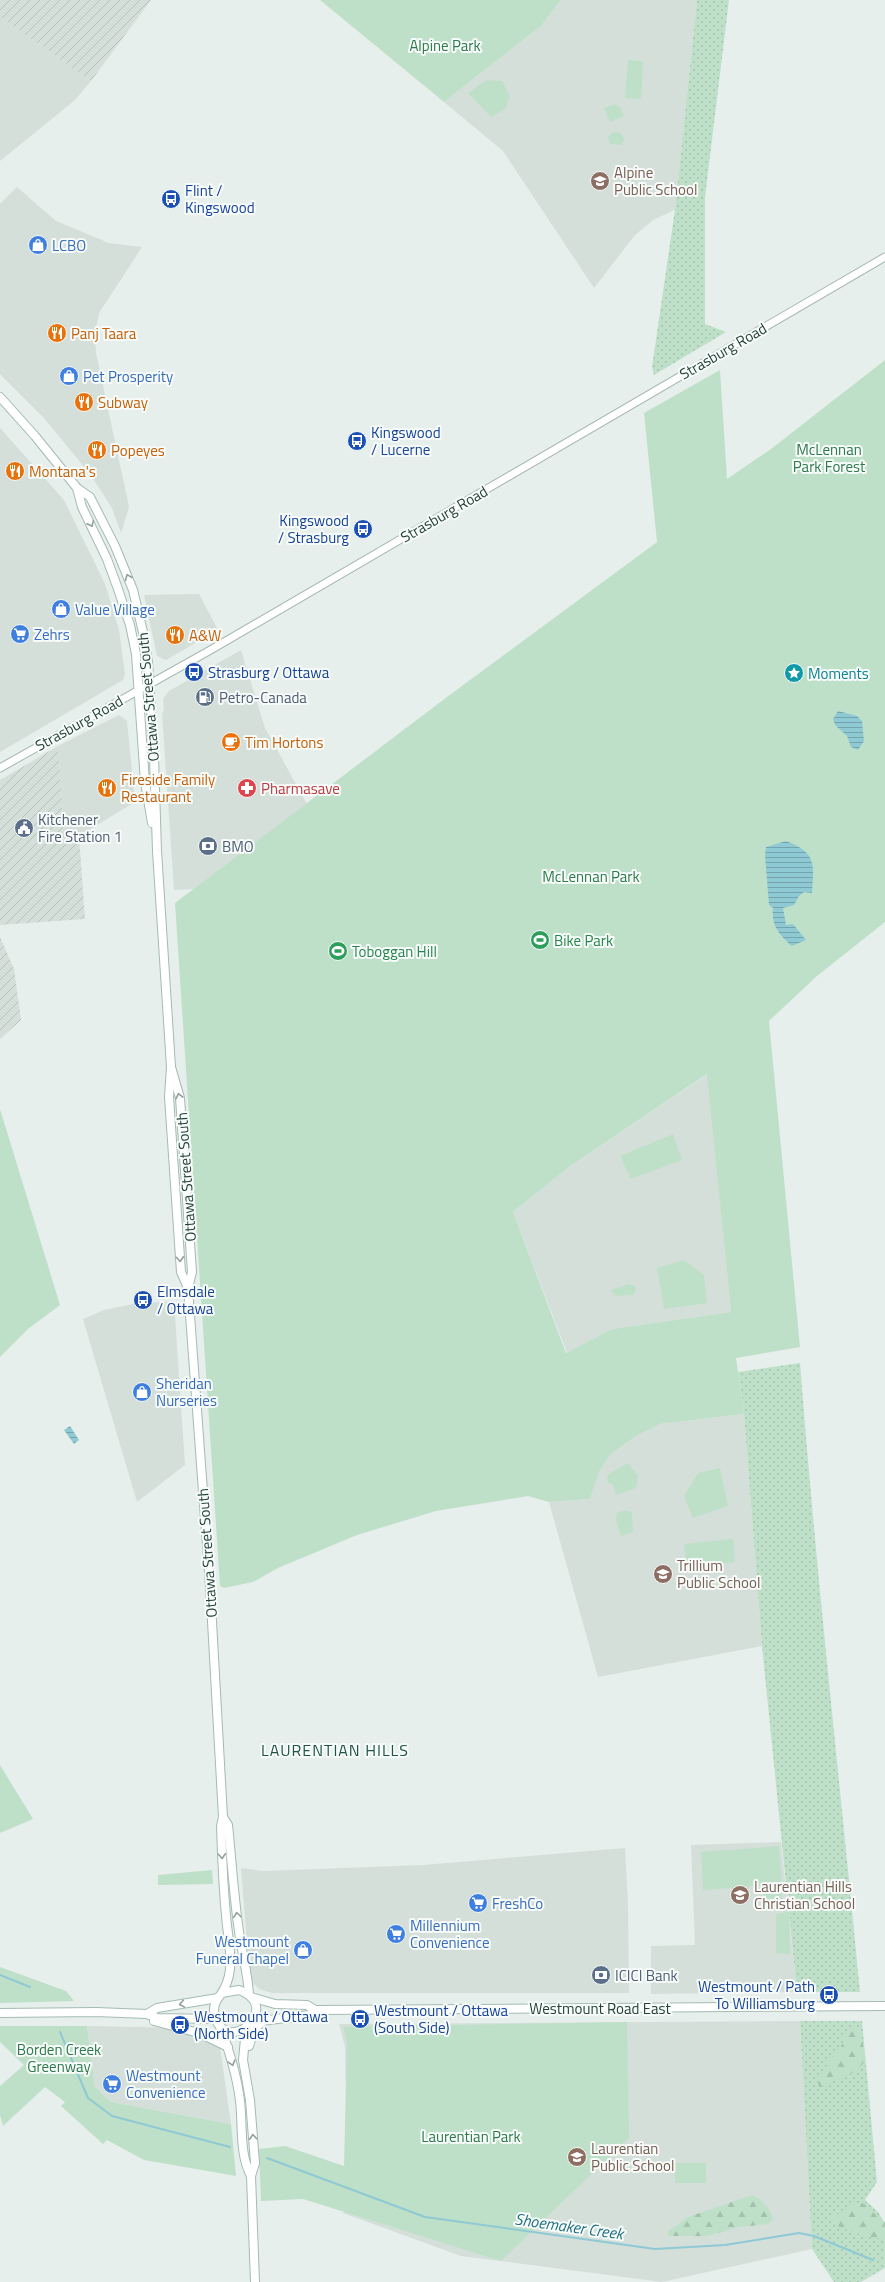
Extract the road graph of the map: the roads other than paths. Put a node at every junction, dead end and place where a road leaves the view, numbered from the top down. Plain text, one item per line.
1 (885, 257) edge
2 (0, 397) edge
3 (77, 488) junction
4 (149, 685) junction
5 (138, 692) junction
6 (0, 768) edge
7 (157, 851) junction
8 (223, 1817) junction
9 (220, 1996) junction
10 (250, 1996) junction
11 (885, 2006) edge
12 (315, 2010) junction
13 (0, 2013) edge
14 (136, 2013) junction
15 (147, 2014) junction
16 (215, 2019) junction
17 (262, 2022) junction
18 (250, 2025) junction
19 (220, 2026) junction
20 (228, 2047) junction
21 (243, 2060) junction
22 (251, 2176) junction
23 (255, 2282) edge

1 - 4 street, Strasburg Road
2 - 3 main road, Ottawa Street South
4 -> 3 main road, Ottawa Street South
3 -> 5 main road, Ottawa Street South
4 - 5 street, Strasburg Road
4 - 7 main road, Ottawa Street South
5 - 6 street, Strasburg Road
5 - 7 main road, Ottawa Street South
7 - 8 main road, Ottawa Street South
8 -> 9 main road
10 -> 8 main road
9 - 10 main road
9 -> 15 main road
9 - 16 main road
10 - 12 main road
10 - 18 main road
11 - 12 main road, Westmount Road East
12 - 17 main road
13 - 14 main road
14 - 15 main road
14 - 20 main road
15 - 16 main road
16 - 19 main road
17 - 18 main road
17 - 21 main road
18 - 19 main road
18 - 21 main road
19 - 20 main road
20 -> 22 main road
22 -> 21 main road
22 - 23 main road

